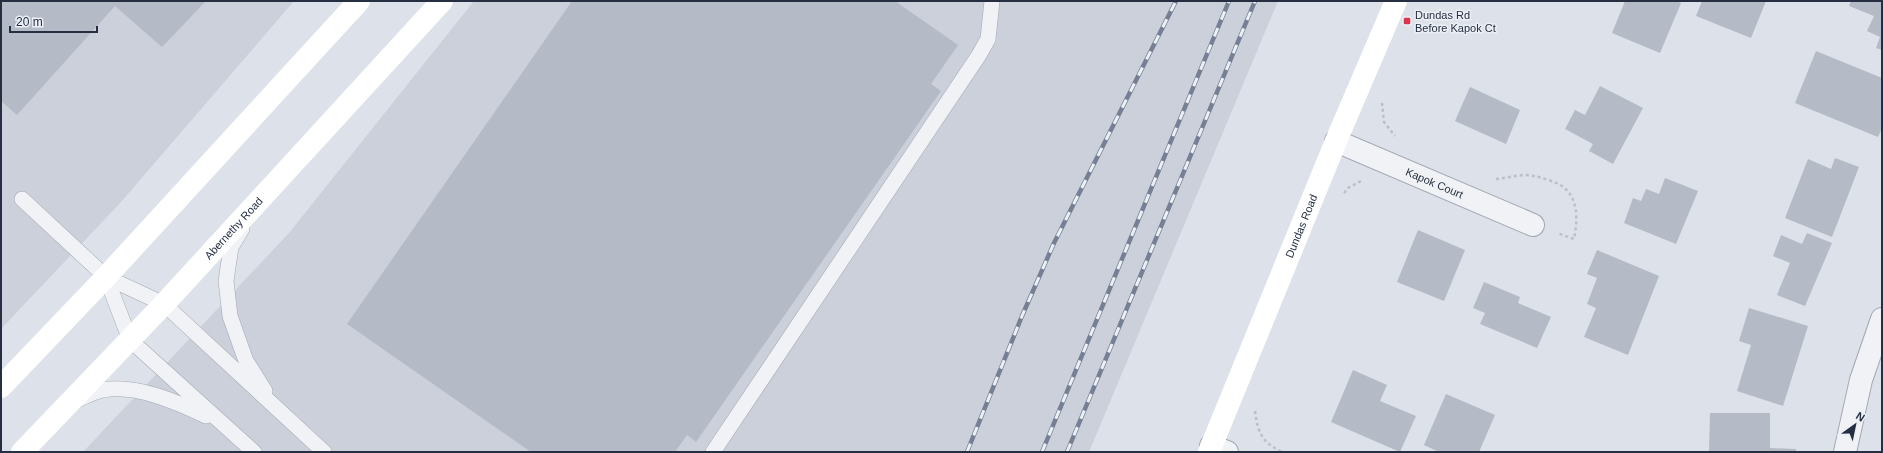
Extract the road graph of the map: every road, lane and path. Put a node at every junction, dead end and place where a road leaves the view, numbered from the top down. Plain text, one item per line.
1 (359, 1) edge
2 (442, 1) edge
3 (992, 1) edge
4 (1396, 1) edge
5 (1382, 100) dead end
6 (1398, 138) dead end
7 (1336, 141) junction
8 (1495, 179) dead end
9 (1361, 181) dead end
10 (22, 199) dead end
11 (1340, 199) dead end
12 (258, 203) junction
13 (1533, 225) joint
14 (106, 277) junction
15 (164, 304) junction
16 (1882, 319) edge
17 (130, 340) junction
18 (1, 387) edge
19 (66, 404) junction
20 (1254, 405) dead end
21 (278, 410) junction
22 (223, 424) junction
23 (1216, 450) edge
24 (22, 452) edge
25 (254, 452) edge
26 (323, 452) edge
27 (713, 452) edge
28 (1282, 452) edge
29 (1845, 452) edge

1 - 14 main road
2 - 12 main road, Abernethy Road
3 - 27 lane
4 - 7 main road, Dundas Road
5 - 6 path
7 - 13 street, Kapok Court
7 - 23 main road, Dundas Road
8 - 13 path
9 - 11 path
10 - 14 lane
12 - 15 main road, Abernethy Road
12 - 21 lane
14 - 15 lane
14 - 17 lane
14 - 18 main road
15 - 17 main road, Abernethy Road
15 - 21 lane
16 - 29 street
17 - 19 main road, Abernethy Road
17 - 22 lane
19 - 22 lane
19 - 24 main road, Abernethy Road
20 - 28 path
21 - 26 lane
22 - 25 lane

